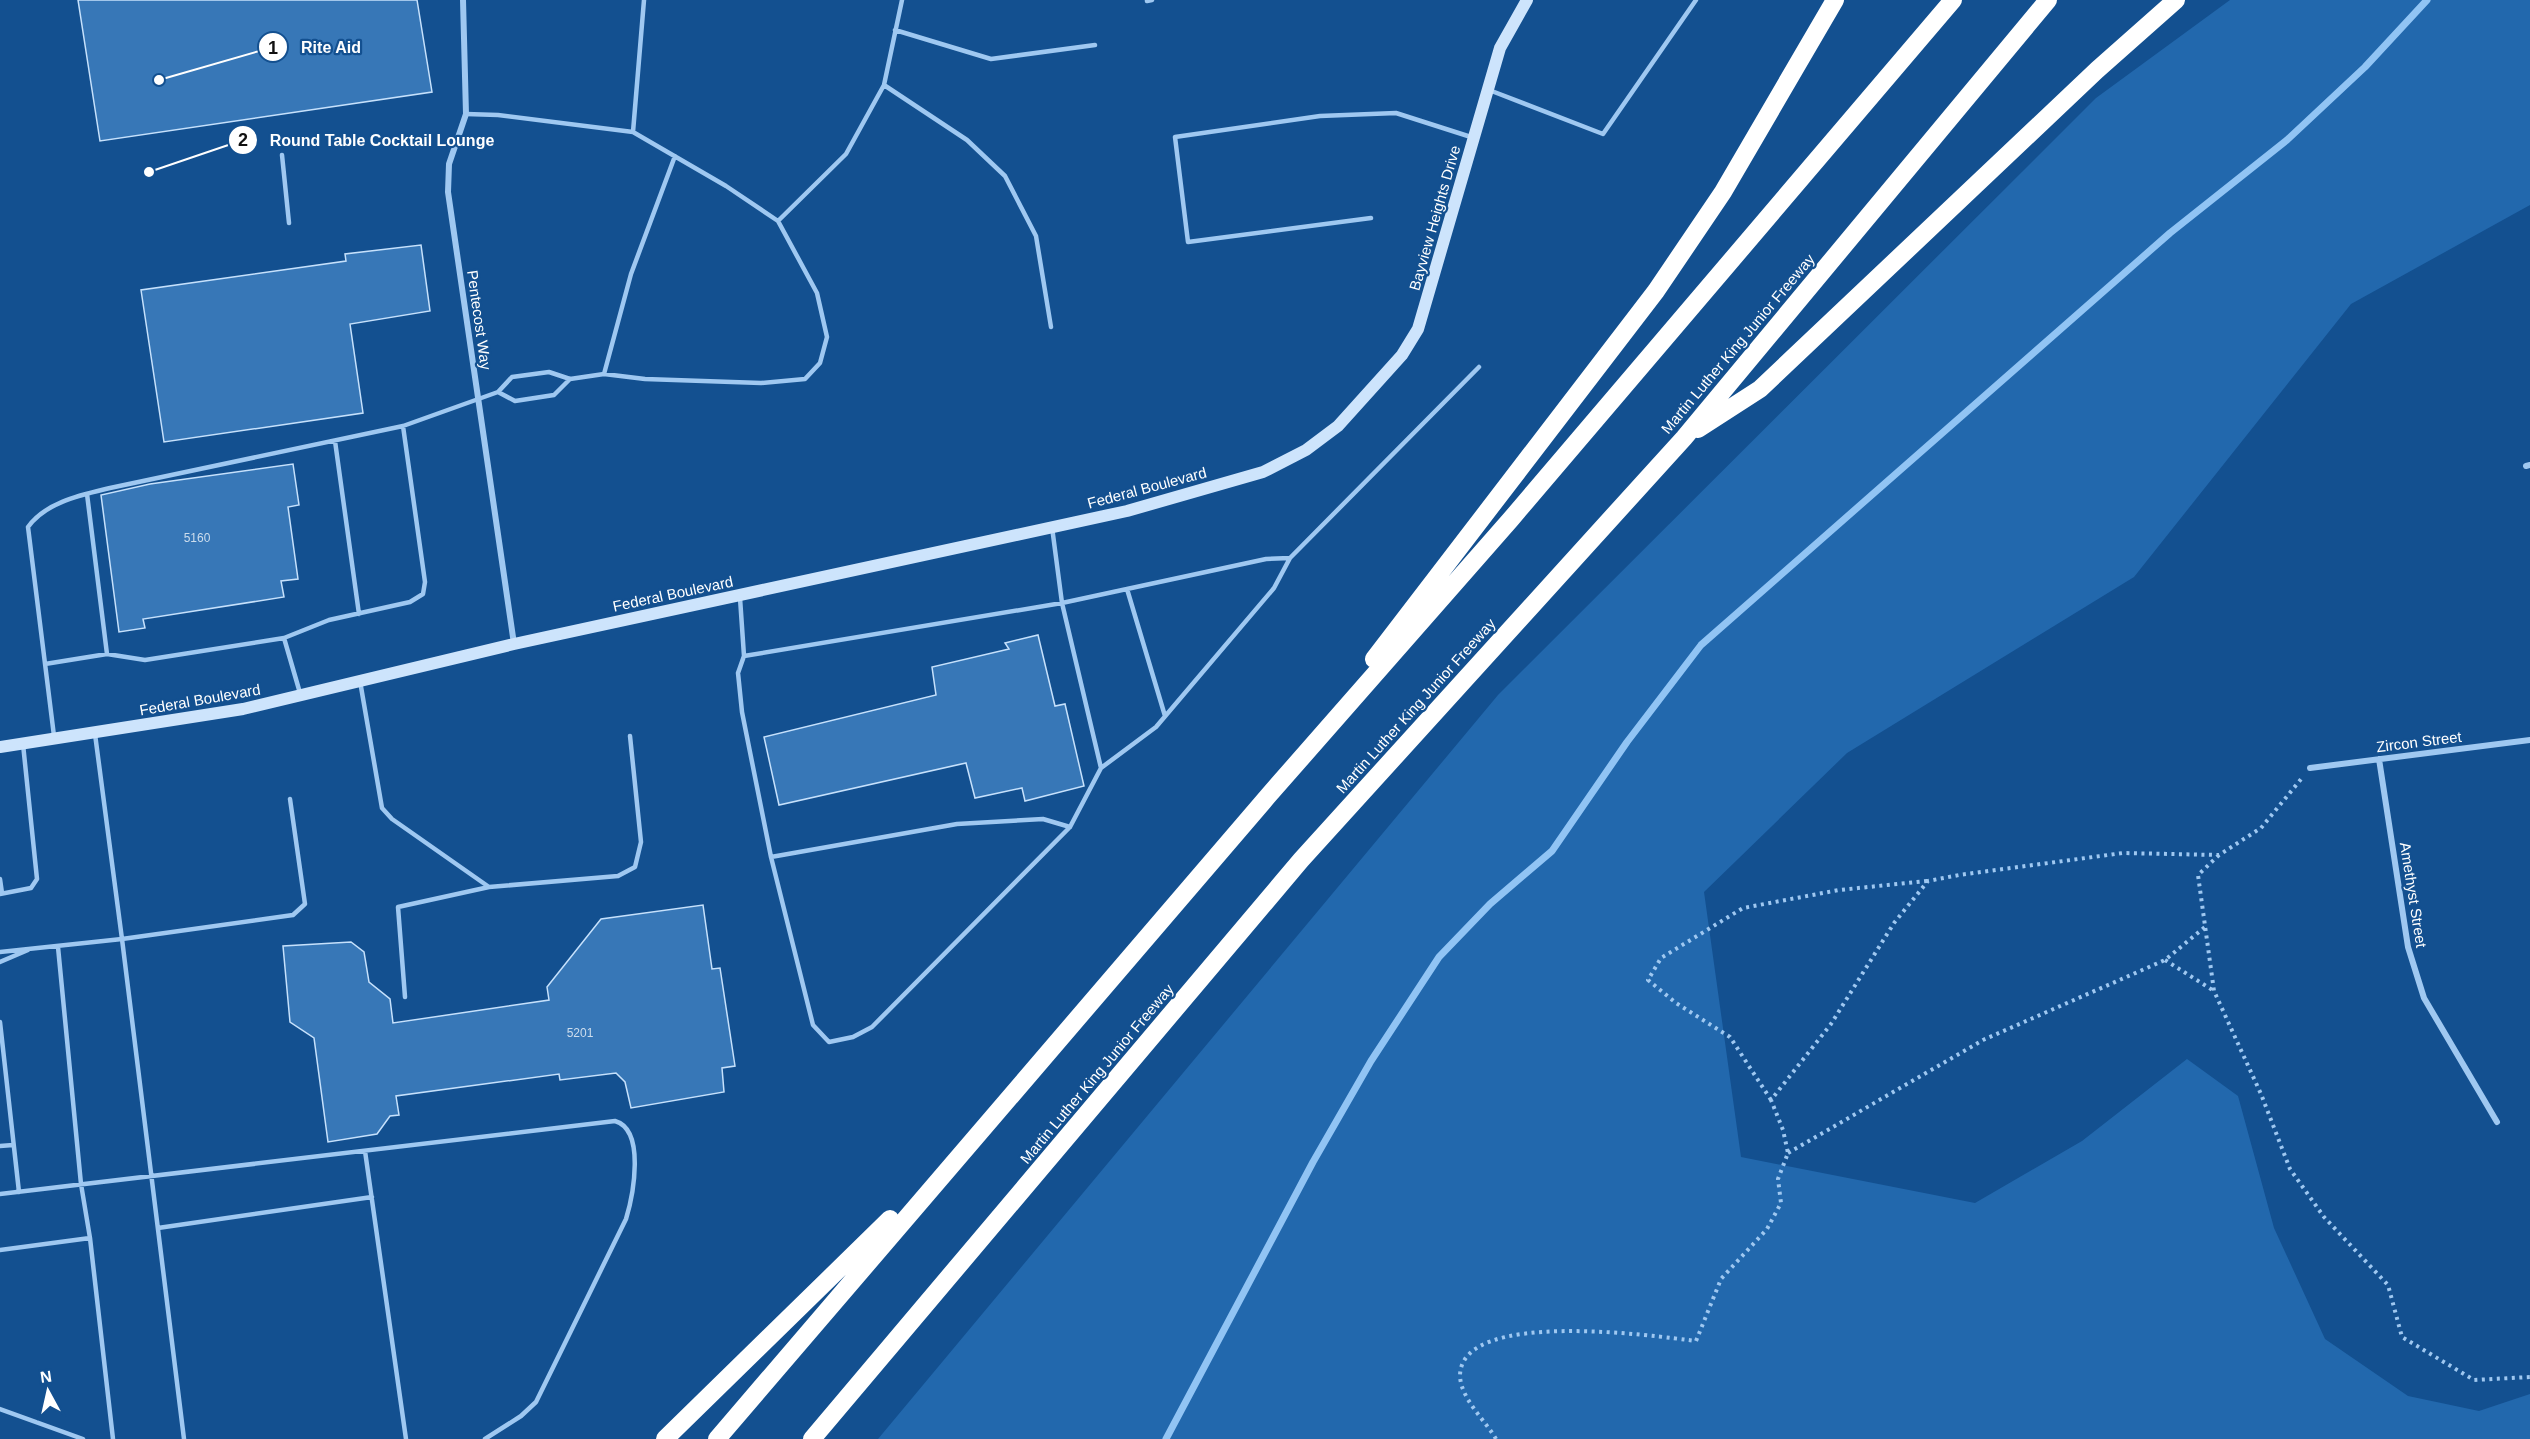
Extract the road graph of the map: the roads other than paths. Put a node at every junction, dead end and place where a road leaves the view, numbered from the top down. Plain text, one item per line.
1 (463, 0) edge
2 (644, 0) edge
3 (902, 0) edge
4 (1527, 0) edge
5 (1696, 0) edge
6 (1835, 0) edge
7 (1953, 0) edge
8 (2048, 0) edge
9 (2176, 0) edge
10 (895, 30) junction
11 (1095, 45) dead end
12 (884, 85) junction
13 (1488, 89) junction
14 (466, 114) junction
15 (633, 132) junction
16 (1474, 138) junction
17 (282, 155) dead end
18 (675, 156) junction
19 (1371, 218) dead end
20 (778, 221) junction
21 (289, 223) dead end
22 (1051, 327) dead end
23 (1479, 367) dead end
24 (604, 374) junction
25 (570, 379) junction
26 (498, 392) junction
27 (478, 398) junction
28 (403, 426) junction
29 (1338, 426) joint
30 (1684, 438) junction
31 (335, 441) junction
32 (87, 494) junction
33 (1052, 527) junction
34 (1290, 558) junction
35 (1127, 589) junction
36 (739, 595) junction
37 (1062, 603) junction
38 (358, 614) junction
39 (284, 638) junction
40 (514, 644) junction
41 (107, 654) junction
42 (744, 656) junction
43 (45, 664) junction
44 (360, 681) junction
45 (301, 695) junction
46 (1166, 716) junction
47 (94, 732) junction
48 (630, 736) dead end
49 (54, 739) junction
50 (2530, 740) edge
51 (24, 744) junction
52 (0, 747) edge
53 (2379, 759) junction
54 (1101, 768) junction
55 (2310, 768) road end
56 (1268, 796) junction
57 (290, 799) dead end
58 (1070, 827) junction
59 (771, 857) junction
60 (0, 879) edge
61 (489, 887) junction
62 (1, 893) edge
63 (122, 939) junction
64 (58, 946) junction
65 (33, 947) junction
66 (0, 952) edge
67 (0, 962) edge
68 (405, 997) dead end
69 (0, 1022) edge
70 (2497, 1122) dead end
71 (986, 1125) junction
72 (13, 1145) junction
73 (0, 1146) edge
74 (365, 1150) junction
75 (152, 1176) junction
76 (81, 1184) junction
77 (19, 1192) junction
78 (0, 1194) edge
79 (372, 1197) junction
80 (158, 1228) junction
81 (90, 1238) junction
82 (0, 1250) edge
83 (0, 1409) edge
84 (83, 1439) edge
85 (113, 1439) edge
86 (184, 1439) edge
87 (406, 1439) edge
88 (485, 1439) edge
89 (665, 1439) edge
90 (717, 1439) edge
91 (812, 1439) edge

1 - 14 street, Pentecost Way
2 - 15 lane
3 - 10 lane
4 - 13 main road, Bayview Heights Drive
5 - 13 lane
6 - 56 highway
7 - 56 highway
8 - 30 highway, Martin Luther King Junior Freeway
9 - 30 highway
10 - 11 lane
10 - 12 lane
12 - 20 lane
12 - 22 lane
13 - 16 main road, Bayview Heights Drive
14 - 15 lane
14 - 27 street, Pentecost Way
15 - 18 lane
16 - 19 lane
16 - 29 main road, Bayview Heights Drive
17 - 21 lane
18 - 20 lane
18 - 24 lane
20 - 24 lane
23 - 34 lane
24 - 25 lane
25 - 26 lane
25 - 26 lane
26 - 27 lane
27 - 28 lane
27 - 40 street, Pentecost Way
28 - 31 lane
28 - 38 lane
29 - 33 main road, Federal Boulevard
30 - 91 highway, Martin Luther King Junior Freeway
31 - 32 lane
31 - 38 lane
32 - 41 lane
32 - 43 lane
33 - 36 main road, Federal Boulevard
33 - 37 lane
34 - 35 lane
34 - 46 lane
35 - 37 lane
35 - 46 lane
36 - 40 main road, Federal Boulevard
36 - 42 lane
37 - 42 lane
37 - 54 lane
38 - 39 lane
39 - 41 lane
39 - 45 lane
40 - 44 main road, Federal Boulevard
41 - 43 lane
42 - 59 lane
43 - 49 lane
44 - 45 main road, Federal Boulevard
44 - 61 lane
45 - 47 main road, Federal Boulevard
46 - 54 lane
47 - 49 main road, Federal Boulevard
47 - 63 lane
48 - 61 lane
49 - 51 main road, Federal Boulevard
50 - 53 street, Zircon Street
51 - 52 main road, Federal Boulevard
51 - 62 lane
53 - 55 street, Zircon Street
53 - 70 street, Amethyst Street
54 - 58 lane
56 - 71 highway
57 - 63 lane
58 - 59 lane
58 - 59 lane
60 - 62 lane
61 - 68 lane
63 - 64 lane
63 - 75 lane
64 - 65 lane
64 - 76 lane
65 - 66 lane
65 - 67 lane
69 - 72 lane
71 - 89 highway
71 - 90 highway
72 - 73 lane
72 - 77 lane
74 - 75 lane
74 - 79 lane
74 - 88 lane
75 - 76 lane
75 - 80 lane
76 - 77 lane
76 - 81 lane
77 - 78 lane
79 - 80 lane
79 - 87 lane
80 - 86 lane
81 - 82 lane
81 - 85 lane
83 - 84 lane

